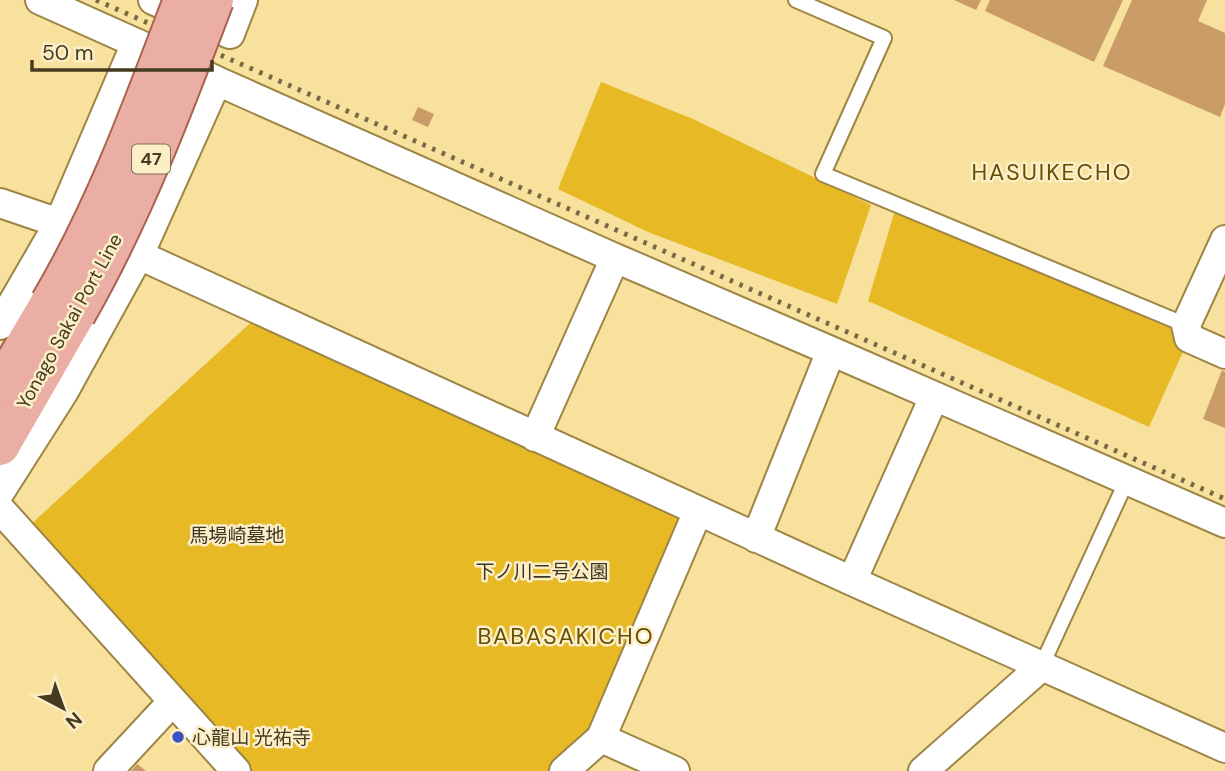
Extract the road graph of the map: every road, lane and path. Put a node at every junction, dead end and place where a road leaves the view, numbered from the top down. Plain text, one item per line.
1 (40, 0) edge
2 (153, 0) edge
3 (184, 0) edge
4 (243, 0) edge
5 (796, 0) edge
6 (222, 17) edge
7 (136, 43) junction
8 (217, 81) junction
9 (0, 203) edge
10 (59, 223) junction
11 (1225, 240) edge
12 (139, 255) junction
13 (615, 258) junction
14 (63, 308) junction
15 (0, 325) edge
16 (1186, 325) junction
17 (831, 351) junction
18 (1225, 354) edge
19 (0, 388) edge
20 (934, 397) junction
21 (535, 437) junction
22 (0, 446) edge
23 (1127, 480) junction
24 (0, 492) edge
25 (0, 509) edge
26 (698, 511) junction
27 (1225, 523) edge
28 (756, 538) junction
29 (852, 581) junction
30 (1041, 667) junction
31 (173, 701) junction
32 (601, 738) junction
33 (1225, 748) edge
34 (108, 771) edge
35 (236, 771) edge
36 (564, 771) edge
37 (675, 771) edge
38 (923, 771) edge

1 - 7 street
2 - 6 street
3 - 14 main road, Yonago Sakai Port Line / 47, bridge
4 - 6 street
5 - 16 lane
6 - 14 main road, Yonago Sakai Port Line / 47, bridge
7 - 8 street
7 - 10 street
8 - 12 street
8 - 13 street
9 - 10 street
10 - 12 street
10 - 15 street
11 - 16 street
12 - 21 street
12 - 24 street
13 - 17 street
13 - 21 street
14 - 19 main road, Yonago Sakai Port Line / 47
14 - 22 main road, Yonago Sakai Port Line / 47
16 - 18 street
17 - 20 street
17 - 28 street
20 - 23 street
20 - 29 street
21 - 26 street
23 - 27 street
23 - 30 lane
25 - 31 street
26 - 28 street
26 - 32 street
28 - 29 street
29 - 30 street
30 - 33 street
30 - 38 street
31 - 34 street
31 - 35 street
32 - 36 street
32 - 37 street

